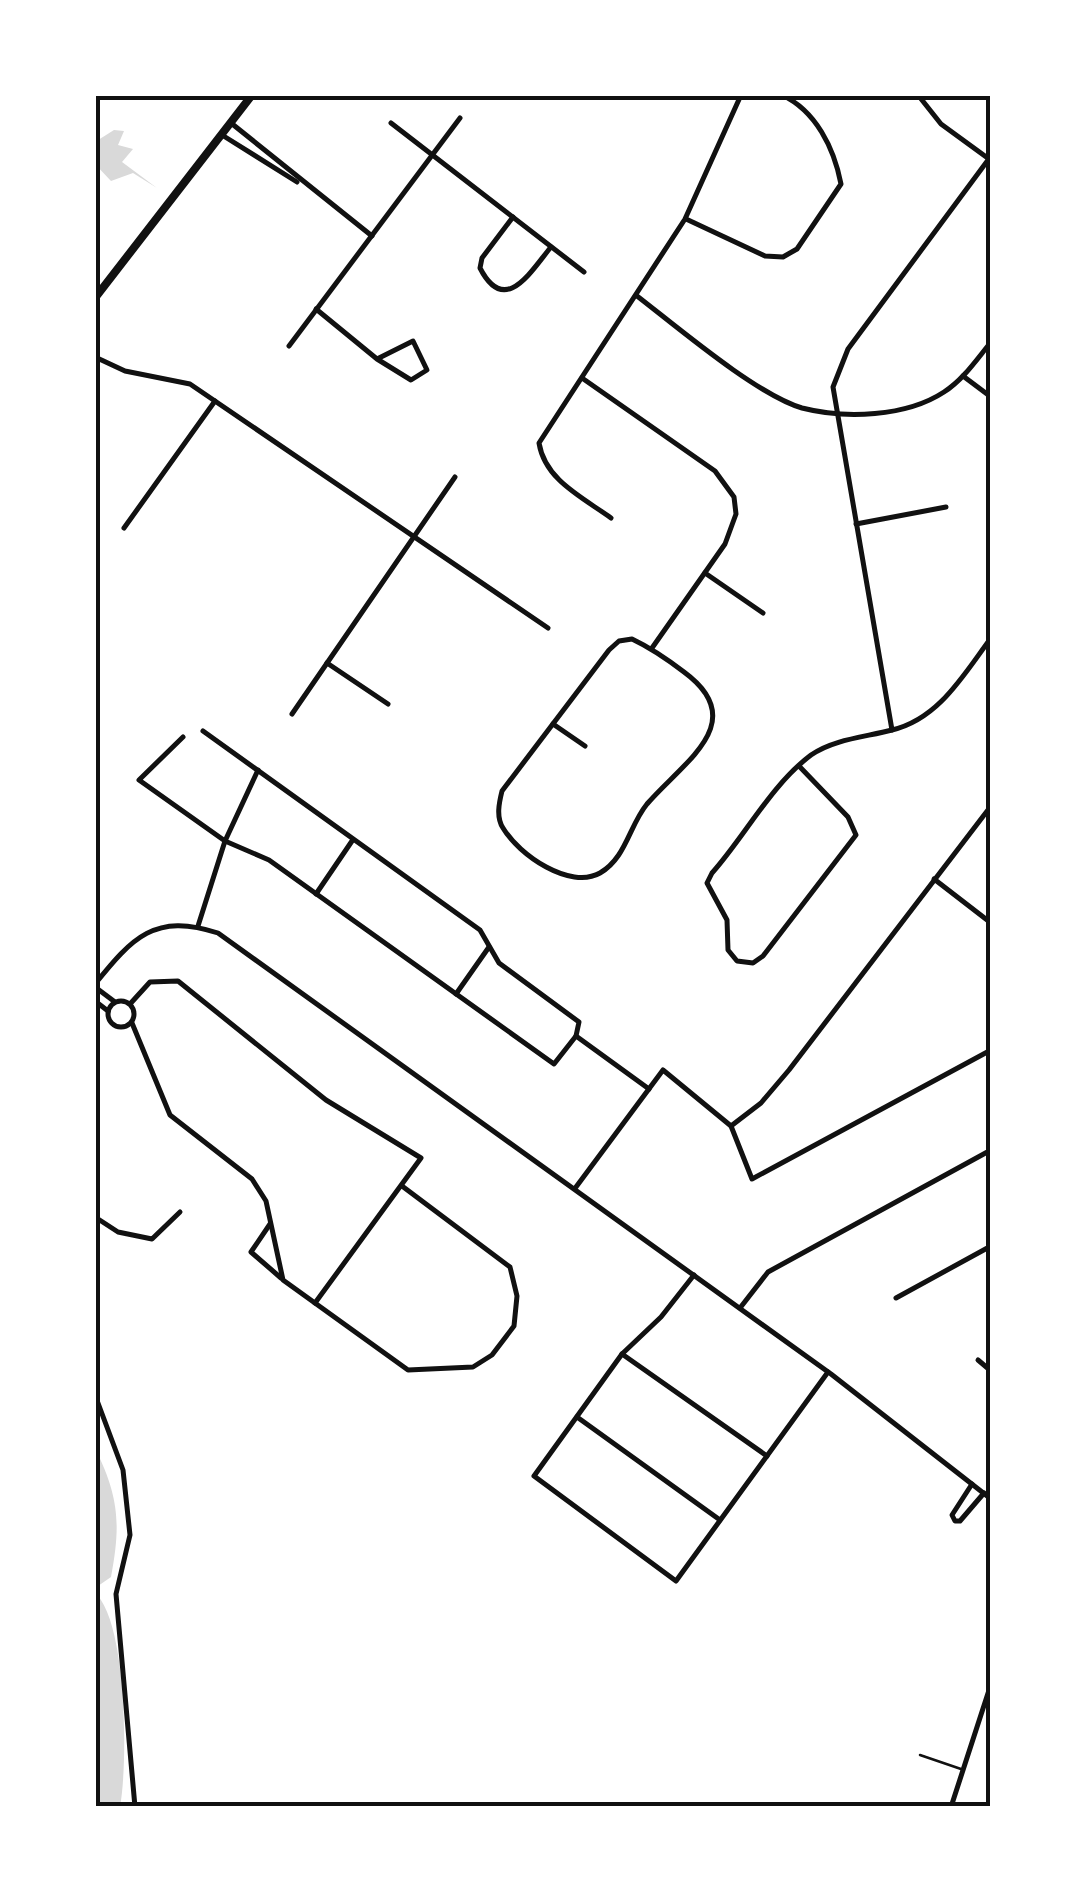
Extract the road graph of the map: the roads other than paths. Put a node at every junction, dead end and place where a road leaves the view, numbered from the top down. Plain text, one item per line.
1 (252, 95) edge
2 (741, 95) edge
3 (782, 95) edge
4 (918, 95) edge
5 (460, 118) dead end
6 (230, 123) junction
7 (391, 123) dead end
8 (222, 135) junction
9 (433, 155) junction
10 (990, 159) edge
11 (304, 186) junction
12 (513, 217) junction
13 (685, 219) junction
14 (372, 236) junction
15 (552, 247) junction
16 (584, 272) dead end
17 (637, 296) junction
18 (95, 298) edge
19 (316, 309) junction
20 (991, 342) edge
21 (289, 346) dead end
22 (95, 356) edge
23 (377, 359) junction
24 (963, 376) junction
25 (582, 378) junction
26 (991, 397) edge
27 (215, 400) junction
28 (834, 412) junction
29 (456, 477) dead end
30 (946, 507) dead end
31 (611, 518) dead end
32 (856, 524) junction
33 (124, 528) dead end
34 (414, 536) junction
35 (705, 574) junction
36 (763, 613) dead end
37 (548, 628) dead end
38 (991, 638) edge
39 (652, 648) junction
40 (327, 663) junction
41 (388, 704) dead end
42 (292, 714) dead end
43 (553, 724) junction
44 (892, 730) junction
45 (204, 731) dead end
46 (183, 737) dead end
47 (585, 746) dead end
48 (799, 766) junction
49 (258, 769) junction
50 (990, 810) edge
51 (226, 841) junction
52 (352, 842) junction
53 (934, 879) junction
54 (316, 894) junction
55 (991, 923) edge
56 (198, 926) junction
57 (490, 947) junction
58 (95, 986) edge
59 (456, 994) junction
60 (95, 1001) edge
61 (115, 1002) junction
62 (130, 1004) junction
63 (108, 1010) junction
64 (132, 1022) junction
65 (576, 1036) junction
66 (991, 1050) edge
67 (648, 1089) junction
68 (731, 1126) junction
69 (991, 1150) edge
70 (402, 1186) junction
71 (576, 1187) junction
72 (180, 1212) dead end
73 (95, 1217) edge
74 (270, 1224) junction
75 (991, 1246) edge
76 (694, 1274) junction
77 (283, 1280) junction
78 (896, 1298) dead end
79 (315, 1302) junction
80 (740, 1308) junction
81 (622, 1354) junction
82 (978, 1360) dead end
83 (991, 1370) edge
84 (828, 1372) junction
85 (95, 1394) edge
86 (577, 1417) junction
87 (766, 1456) junction
88 (972, 1484) junction
89 (984, 1493) junction
90 (991, 1498) edge
91 (720, 1520) junction
92 (991, 1684) edge
93 (920, 1755) dead end
94 (963, 1770) junction
95 (135, 1807) edge
96 (951, 1807) edge

1 - 6 highway
2 - 13 street
3 - 13 street
4 - 10 street
5 - 9 street
6 - 8 highway
6 - 11 street
7 - 9 street
8 - 11 street
8 - 18 highway
9 - 12 street
9 - 14 street
10 - 28 street
11 - 14 street
12 - 15 street
12 - 15 street
13 - 17 street
14 - 19 street
15 - 16 street
17 - 25 street
17 - 28 street
19 - 21 street
19 - 23 street
20 - 24 street
22 - 27 street
23 - 23 street
24 - 26 street
24 - 28 street
25 - 31 street
25 - 35 street
27 - 33 street
27 - 34 street
28 - 32 street
29 - 34 street
30 - 32 street
32 - 44 street
34 - 37 street
34 - 40 street
35 - 36 street
35 - 39 street
38 - 44 street
39 - 43 street
39 - 43 street
40 - 41 street
40 - 42 street
43 - 47 street
44 - 48 street
45 - 49 street
46 - 51 street
48 - 48 street
49 - 51 street
49 - 52 street
50 - 53 street
51 - 54 street
51 - 56 street
52 - 54 street
52 - 57 street
53 - 55 street
53 - 68 street
54 - 59 street
56 - 58 street
56 - 71 street
57 - 59 street
57 - 65 street
58 - 61 street
59 - 65 street
60 - 63 street
61 - 62 street
61 - 63 street
62 - 64 street
62 - 70 street
63 - 64 street
64 - 74 street
65 - 67 street
66 - 68 street
67 - 68 street
67 - 71 street
69 - 80 street
70 - 79 street
70 - 79 street
71 - 76 street
72 - 73 street
74 - 77 street
74 - 77 street
75 - 78 street
76 - 80 street
76 - 81 street
77 - 79 street
80 - 84 street
81 - 86 street
81 - 87 street
82 - 83 street
84 - 87 street
84 - 88 street
85 - 95 street
86 - 91 street
86 - 91 street
87 - 91 street
88 - 89 street
88 - 89 street
89 - 90 street
92 - 94 street
93 - 94 lane
94 - 96 street

